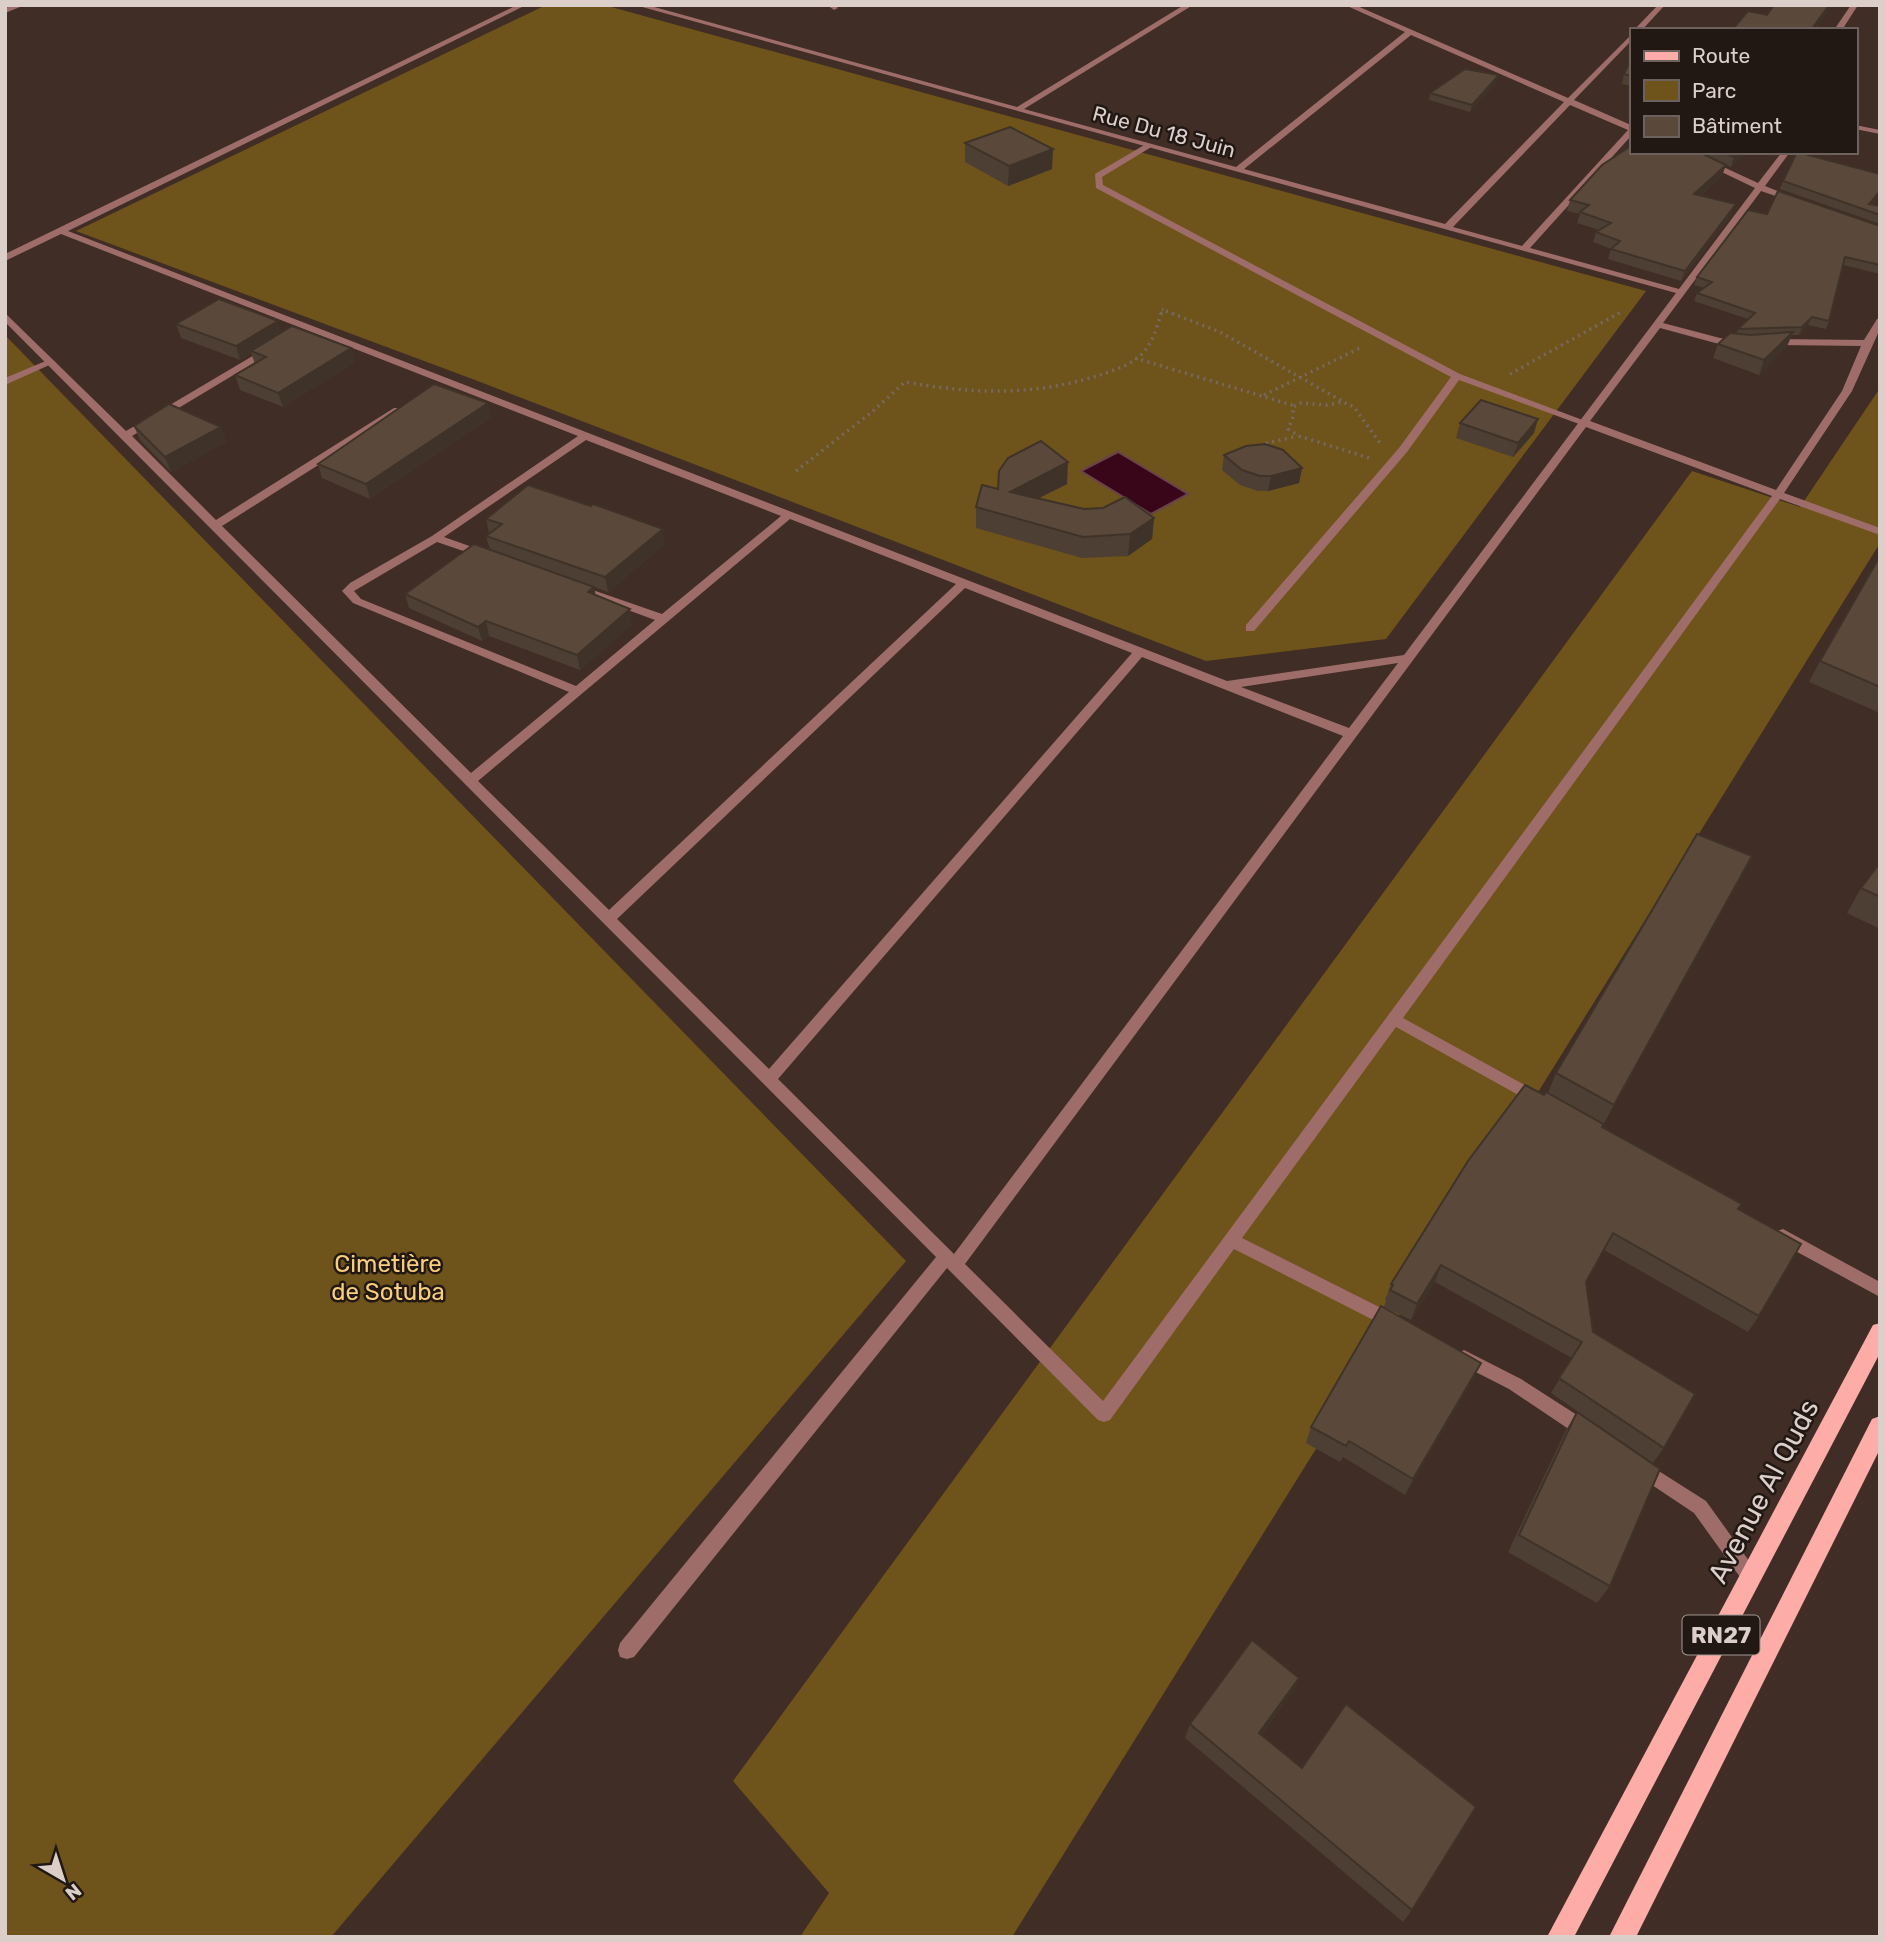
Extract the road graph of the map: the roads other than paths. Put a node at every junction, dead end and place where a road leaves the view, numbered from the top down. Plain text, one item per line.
1 (22, 5) edge
2 (523, 5) edge
3 (638, 5) edge
4 (1190, 5) edge
5 (1348, 5) edge
6 (1855, 5) edge
7 (1657, 7) edge
8 (5, 11) edge
9 (1641, 28) edge
10 (1839, 28) edge
11 (1410, 32) junction
12 (1630, 38) edge
13 (1570, 101) junction
14 (1017, 110) junction
15 (1857, 127) edge
16 (1630, 130) edge
17 (1630, 131) edge
18 (1880, 132) edge
19 (1149, 146) junction
20 (1688, 154) edge
21 (1784, 154) edge
22 (1238, 170) junction
23 (1759, 187) junction
24 (1807, 204) edge
25 (1447, 228) junction
26 (60, 231) junction
27 (1524, 249) junction
28 (5, 258) edge
29 (1681, 292) junction
30 (5, 316) edge
31 (1657, 324) junction
32 (307, 327) junction
33 (1878, 328) edge
34 (295, 334) edge
35 (284, 341) edge
36 (1756, 343) edge
37 (1867, 343) junction
38 (1744, 344) edge
39 (51, 362) junction
40 (1457, 376) junction
41 (443, 380) junction
42 (5, 382) edge
43 (432, 388) edge
44 (409, 402) edge
45 (1584, 422) junction
46 (125, 436) junction
47 (585, 436) junction
48 (1779, 493) junction
49 (788, 515) junction
50 (215, 526) junction
51 (1880, 532) edge
52 (436, 538) junction
53 (500, 560) edge
54 (563, 583) edge
55 (964, 583) junction
56 (664, 619) junction
57 (1250, 628) dead end
58 (1140, 652) junction
59 (1408, 658) junction
60 (1226, 685) junction
61 (578, 691) junction
62 (1351, 734) junction
63 (470, 781) junction
64 (608, 919) junction
65 (1393, 1019) junction
66 (769, 1079) junction
67 (1551, 1107) edge
68 (1770, 1229) edge
69 (1232, 1240) junction
70 (951, 1261) junction
71 (1880, 1290) edge
72 (1404, 1328) edge
73 (1880, 1332) edge
74 (1454, 1353) edge
75 (1880, 1426) edge
76 (1596, 1438) edge
77 (1630, 1461) edge
78 (1751, 1578) junction
79 (626, 1650) dead end
80 (1560, 1937) edge
81 (1622, 1937) edge

1 - 8 street
2 - 26 street
3 - 14 street, Rue Du 18 Juin
4 - 14 street
5 - 11 street
6 - 10 street
7 - 9 street
11 - 13 street
11 - 22 street
12 - 13 street
13 - 16 street
13 - 25 street
14 - 19 street, Rue Du 18 Juin
15 - 18 street
17 - 27 street
19 - 22 street, Rue Du 18 Juin
19 - 40 street
20 - 23 street
21 - 23 street
22 - 25 street, Rue Du 18 Juin
23 - 24 street
23 - 29 street
25 - 27 street, Rue Du 18 Juin
26 - 28 street
26 - 32 street
27 - 29 street, Rue Du 18 Juin
29 - 31 street
30 - 39 street
31 - 38 street
31 - 45 street
32 - 34 street
32 - 41 street
33 - 37 street
35 - 46 street
36 - 37 street
37 - 48 street
39 - 42 street
39 - 46 street
40 - 45 street
40 - 57 street
41 - 43 street
41 - 47 street
44 - 50 street
45 - 48 street
45 - 59 street
46 - 50 street
47 - 49 street
47 - 52 street
48 - 51 street
48 - 65 street
49 - 55 street
49 - 56 street
50 - 63 street
52 - 53 street
52 - 61 street
54 - 56 street
55 - 58 street
55 - 64 street
56 - 61 street
58 - 60 street
58 - 66 street
59 - 60 street
59 - 62 street
60 - 62 street
61 - 63 street
62 - 70 street
63 - 64 street
64 - 66 street
65 - 67 street
65 - 69 street
66 - 70 street
68 - 71 street
69 - 70 street
69 - 72 street
70 - 79 street
73 - 78 main road, Avenue Al Quds / RN27
74 - 76 street
75 - 81 main road, RN27
77 - 78 street
78 - 80 main road, Avenue Al Quds / RN27

